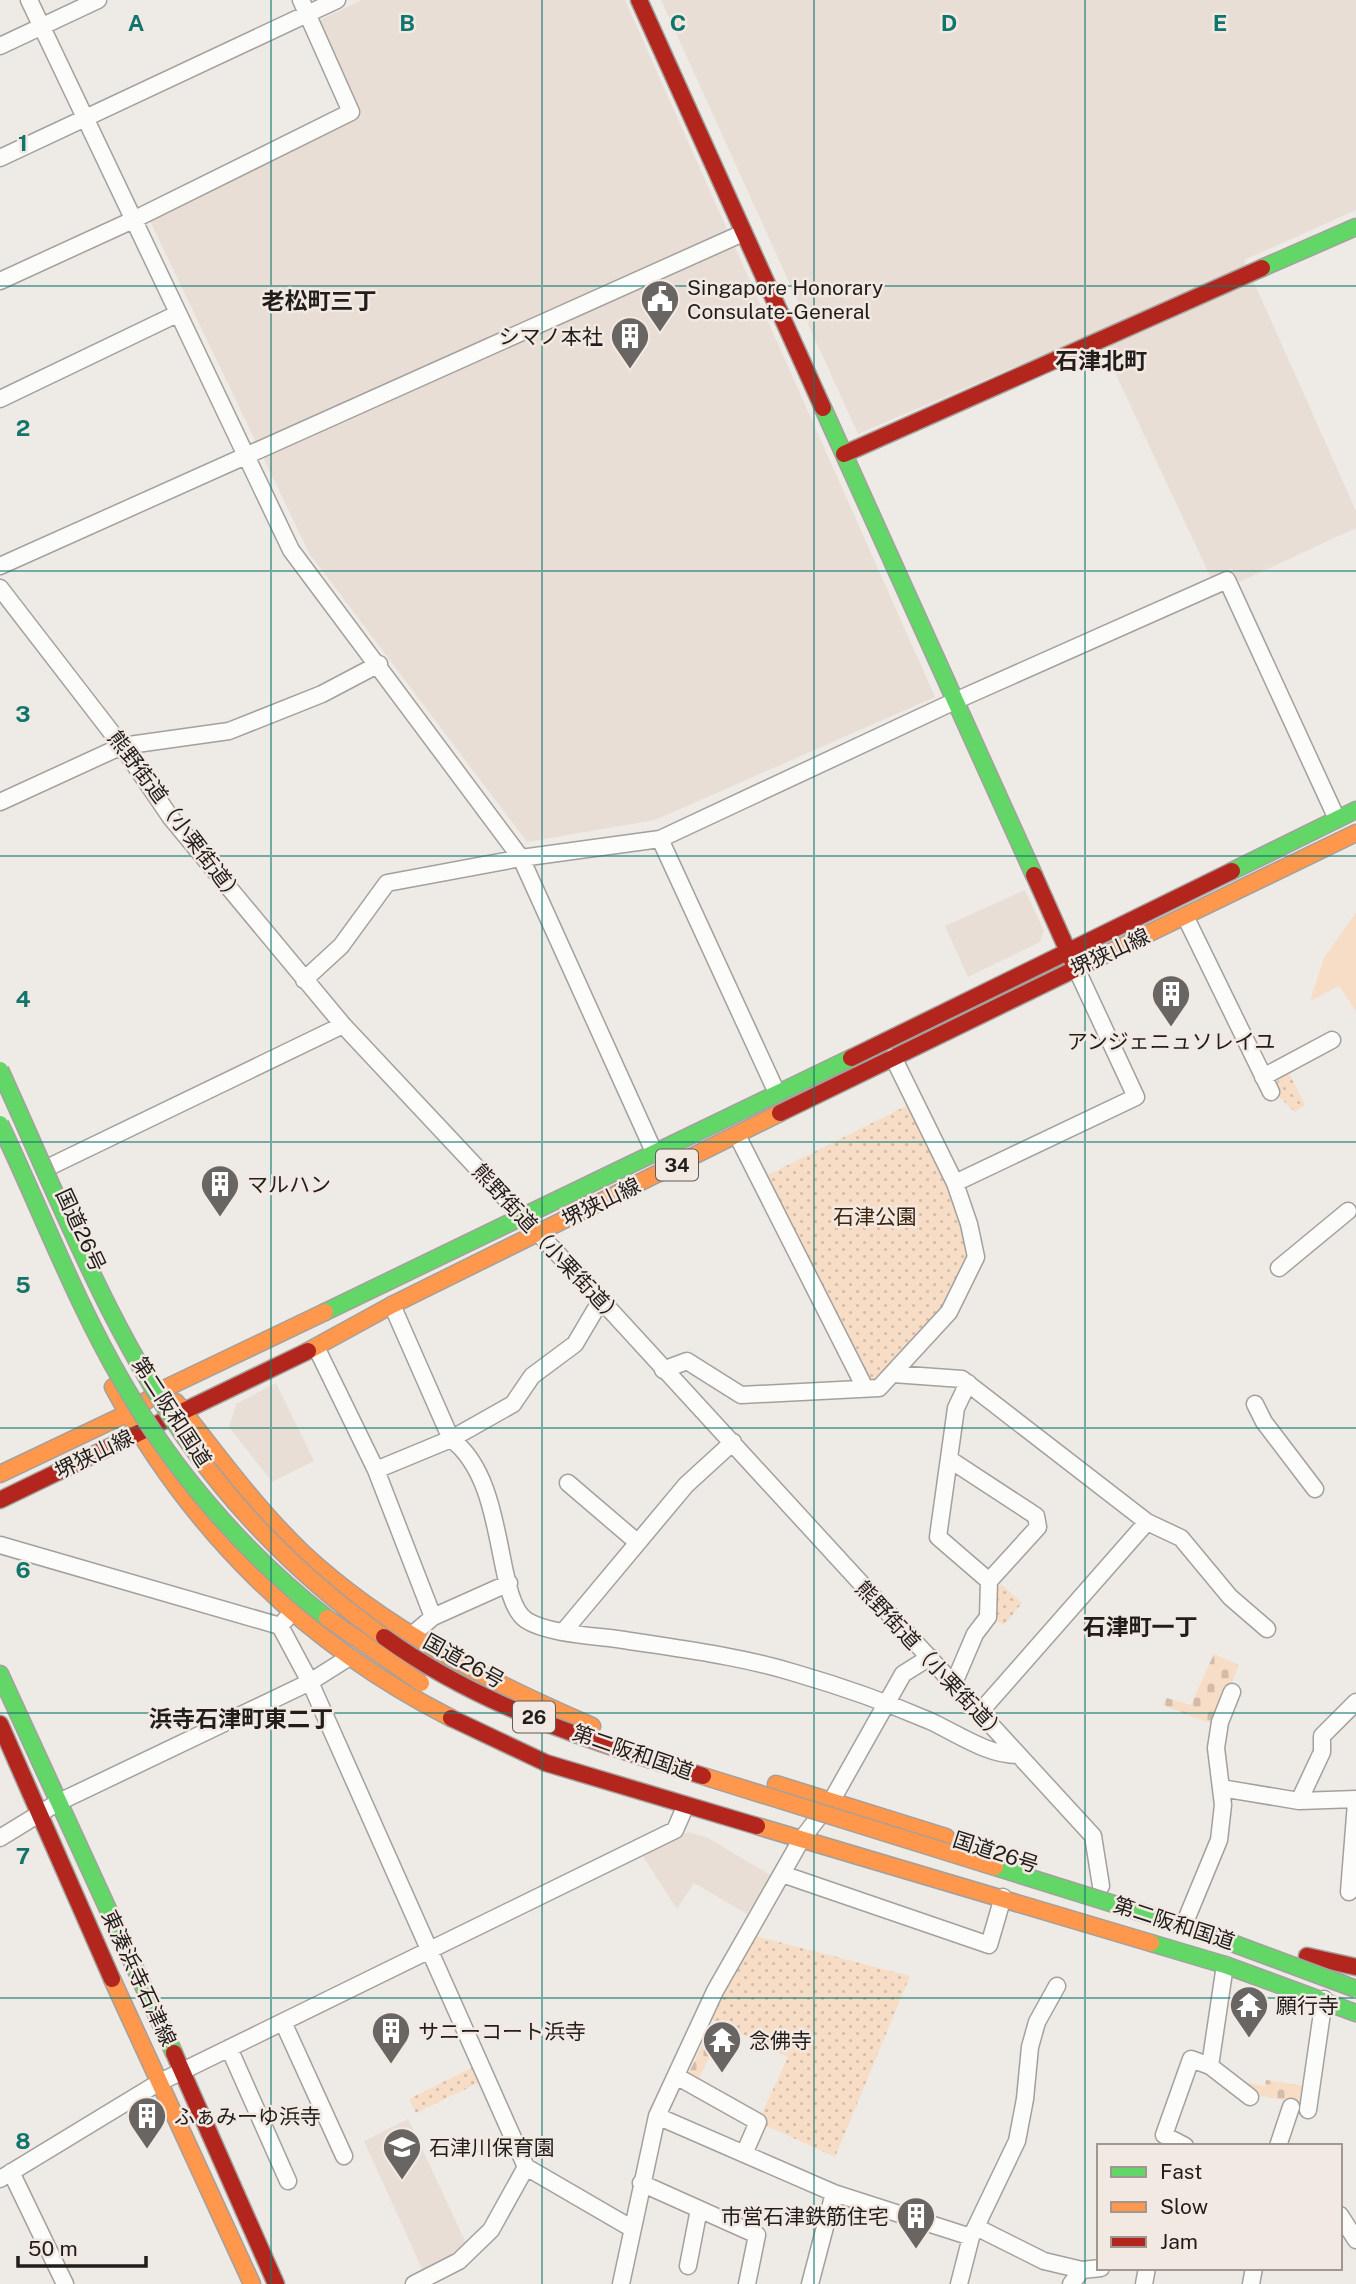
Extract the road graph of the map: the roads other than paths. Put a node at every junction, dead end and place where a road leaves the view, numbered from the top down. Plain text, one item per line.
1 (29, 0) edge
2 (98, 0) edge
3 (337, 0) edge
4 (639, 0) edge
5 (304, 7) edge
6 (42, 26) junction
7 (0, 46) edge
8 (84, 117) junction
9 (0, 158) edge
10 (133, 220) junction
11 (1356, 227) edge
12 (743, 233) junction
13 (0, 281) edge
14 (177, 314) junction
15 (0, 399) edge
16 (844, 454) junction
17 (245, 458) junction
18 (0, 566) edge
19 (0, 588) edge
20 (379, 664) junction
21 (955, 701) junction
22 (122, 746) junction
23 (0, 802) edge
24 (1356, 810) edge
25 (1337, 819) junction
26 (1356, 834) edge
27 (660, 839) junction
28 (521, 858) junction
29 (1185, 916) junction
30 (1067, 950) junction
31 (1076, 968) junction
32 (304, 980) junction
33 (343, 1025) junction
34 (1332, 1040) dead end
35 (0, 1057) edge
36 (892, 1057) junction
37 (0, 1070) edge
38 (1263, 1077) junction
39 (1271, 1092) dead end
40 (777, 1093) junction
41 (0, 1124) edge
42 (737, 1135) junction
43 (0, 1136) edge
44 (655, 1154) junction
45 (51, 1166) junction
46 (955, 1183) junction
47 (1348, 1211) dead end
48 (524, 1218) junction
49 (537, 1233) junction
50 (1279, 1268) dead end
51 (601, 1300) junction
52 (392, 1305) junction
53 (316, 1347) junction
54 (663, 1370) junction
55 (893, 1374) junction
56 (968, 1383) junction
57 (166, 1388) junction
58 (865, 1388) junction
59 (1255, 1404) dead end
60 (182, 1409) junction
61 (126, 1414) junction
62 (137, 1434) junction
63 (451, 1439) junction
64 (733, 1443) junction
65 (949, 1459) junction
66 (376, 1469) junction
67 (0, 1474) edge
68 (568, 1483) dead end
69 (1315, 1489) dead end
70 (0, 1500) edge
71 (1147, 1522) junction
72 (636, 1542) junction
73 (0, 1545) edge
74 (989, 1581) junction
75 (509, 1583) junction
76 (292, 1613) junction
77 (433, 1617) junction
78 (280, 1626) junction
79 (1267, 1629) dead end
80 (564, 1632) junction
81 (413, 1634) junction
82 (930, 1657) junction
83 (348, 1658) junction
84 (0, 1674) edge
85 (310, 1682) junction
86 (954, 1683) junction
87 (1232, 1692) dead end
88 (1356, 1702) edge
89 (884, 1705) junction
90 (980, 1712) junction
91 (487, 1716) dead end
92 (0, 1724) edge
93 (566, 1749) dead end
94 (1018, 1755) junction
95 (1221, 1788) junction
96 (832, 1800) junction
97 (1299, 1801) junction
98 (1356, 1801) edge
99 (57, 1802) junction
100 (686, 1805) junction
101 (41, 1814) junction
102 (0, 1838) edge
103 (800, 1839) junction
104 (782, 1874) junction
105 (1101, 1886) junction
106 (1349, 1892) dead end
107 (1003, 1897) junction
108 (1188, 1915) junction
109 (432, 1951) junction
110 (1307, 1956) junction
111 (1225, 1965) junction
112 (1356, 1967) edge
113 (1356, 1975) edge
114 (1057, 1986) dead end
115 (1356, 1989) edge
116 (1324, 1999) junction
117 (1356, 2006) edge
118 (1356, 2013) edge
119 (283, 2022) junction
120 (229, 2048) junction
121 (1210, 2067) junction
122 (182, 2071) junction
123 (676, 2076) junction
124 (158, 2083) junction
125 (1250, 2097) dead end
126 (1291, 2107) dead end
127 (1308, 2110) dead end
128 (657, 2116) junction
129 (1181, 2144) edge
130 (1279, 2144) edge
131 (744, 2154) junction
132 (344, 2156) dead end
133 (526, 2167) junction
134 (5, 2175) edge
135 (288, 2181) dead end
136 (640, 2183) junction
137 (834, 2193) junction
138 (699, 2209) junction
139 (1342, 2218) edge
140 (631, 2228) junction
141 (973, 2232) junction
142 (1356, 2240) edge
143 (688, 2266) dead end
144 (1097, 2268) edge
145 (1082, 2270) junction
146 (65, 2284) edge
147 (252, 2284) edge
148 (276, 2284) edge
149 (414, 2284) edge
150 (621, 2284) edge
151 (747, 2284) edge
152 (810, 2284) edge
153 (959, 2284) edge
154 (1071, 2284) edge

1 - 6 street
2 - 6 street
3 - 5 street
4 - 12 main road
5 - 8 street
5 - 10 street
6 - 7 street
6 - 8 street
8 - 9 street
8 - 10 street
10 - 13 street
10 - 14 street
11 - 16 main road
12 - 16 main road
12 - 17 street
14 - 15 street
14 - 17 street
16 - 21 main road
17 - 18 street
17 - 20 street
19 - 22 street, 熊野街道（小栗街道）
20 - 22 street
20 - 28 street
21 - 25 street
21 - 27 street
21 - 30 main road
22 - 23 street
22 - 32 street, 熊野街道（小栗街道）
24 - 25 main road, 堺狭山線 / 34
25 - 30 main road, 堺狭山線 / 34
26 - 29 main road, 堺狭山線 / 34
27 - 28 street
27 - 40 street
28 - 32 street
28 - 44 street
29 - 31 main road, 堺狭山線 / 34
29 - 38 street
30 - 31 main road
30 - 40 main road, 堺狭山線 / 34
31 - 36 main road, 堺狭山線 / 34
31 - 46 street
32 - 33 street, 熊野街道（小栗街道）
33 - 45 street
33 - 48 street, 熊野街道（小栗街道）
34 - 38 street
35 - 45 main road, 国道26号 / 26
36 - 42 main road, 堺狭山線 / 34
36 - 46 street
37 - 115 main road, 第二阪和国道 / 26, bridge
38 - 39 street
40 - 44 main road, 堺狭山線 / 34
41 - 91 main road, 第二阪和国道 / 26, bridge
42 - 49 main road, 堺狭山線 / 34
42 - 58 street
43 - 61 main road, 国道26号 / 26
44 - 48 main road, 堺狭山線 / 34
45 - 57 main road, 国道26号 / 26
46 - 55 street
47 - 50 street
48 - 49 street, 熊野街道（小栗街道）
48 - 57 main road, 堺狭山線 / 34
49 - 51 street, 熊野街道（小栗街道）
49 - 52 main road, 堺狭山線 / 34
51 - 54 street, 熊野街道（小栗街道）
51 - 63 street
52 - 53 main road, 堺狭山線 / 34
52 - 63 street
53 - 60 main road, 堺狭山線 / 34
53 - 66 street
54 - 58 street
54 - 64 street, 熊野街道（小栗街道）
55 - 56 street
55 - 58 street
56 - 65 street
56 - 71 street
57 - 60 main road, 国道26号 / 26
57 - 61 main road, 堺狭山線 / 34
59 - 69 street
60 - 62 main road, 堺狭山線 / 34
60 - 81 main road, 国道26号 / 26
61 - 62 main road, 国道26号 / 26
61 - 67 main road, 堺狭山線 / 34
62 - 70 main road, 堺狭山線 / 34
62 - 76 main road, 国道26号 / 26
63 - 66 street
63 - 75 street
64 - 72 street
64 - 82 street, 熊野街道（小栗街道）
65 - 74 street
65 - 74 street
66 - 77 street
68 - 72 street
71 - 79 street
71 - 90 street
72 - 80 street
73 - 78 street
74 - 86 street
75 - 77 street
75 - 80 street
76 - 78 street
76 - 83 main road, 国道26号 / 26
77 - 81 street
78 - 85 street
80 - 89 street
81 - 96 main road, 国道26号 / 26
82 - 86 street, 熊野街道（小栗街道）
82 - 89 street
83 - 85 street
83 - 100 main road, 国道26号 / 26
84 - 99 main road, 東湊浜寺石津線
85 - 99 street
85 - 109 street
86 - 90 street, 熊野街道（小栗街道）
87 - 95 street
88 - 97 street
89 - 94 street
89 - 96 street
90 - 94 street, 熊野街道（小栗街道）
92 - 101 main road, 東湊浜寺石津線
93 - 117 main road, 第二阪和国道 / 26
94 - 105 street, 熊野街道（小栗街道）
95 - 97 street
95 - 108 street
96 - 103 street
96 - 105 main road, 国道26号 / 26
97 - 98 street
98 - 106 street
99 - 101 street
99 - 122 main road, 東湊浜寺石津線
100 - 103 main road, 国道26号 / 26
100 - 109 street
101 - 102 street
101 - 124 main road, 東湊浜寺石津線
103 - 104 street
103 - 107 main road, 国道26号 / 26
104 - 107 street
104 - 123 street
105 - 108 main road, 国道26号 / 26
107 - 111 main road, 国道26号 / 26
108 - 110 main road, 国道26号 / 26
109 - 119 street
109 - 133 street
110 - 112 main road
110 - 113 main road, 国道26号 / 26
111 - 116 main road, 国道26号 / 26
111 - 121 street
114 - 141 street
116 - 118 main road, 国道26号 / 26
116 - 127 street
119 - 120 street
119 - 132 street
120 - 122 street
120 - 135 street
121 - 125 street
121 - 129 street
122 - 124 street
122 - 148 main road, 東湊浜寺石津線
123 - 128 street
123 - 131 street
124 - 134 street
124 - 147 main road, 東湊浜寺石津線
126 - 130 street
128 - 131 street
128 - 136 street
131 - 137 street
133 - 140 street
133 - 149 street
134 - 146 street
136 - 138 street
136 - 140 street
137 - 141 street
137 - 152 street
138 - 143 street
138 - 151 street
139 - 142 street
140 - 150 street
141 - 145 street
141 - 153 street
144 - 145 street
145 - 154 street

